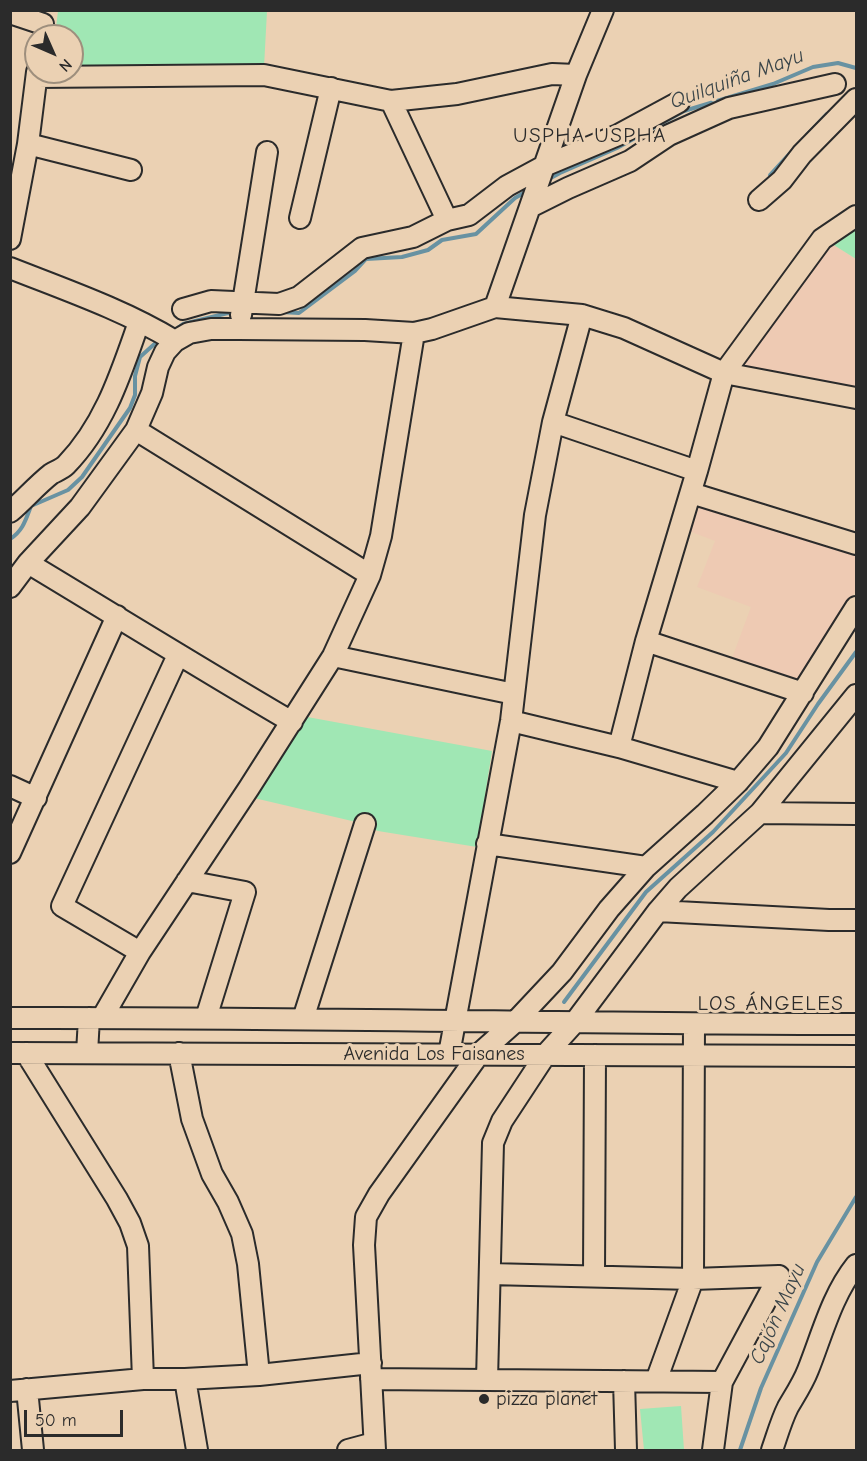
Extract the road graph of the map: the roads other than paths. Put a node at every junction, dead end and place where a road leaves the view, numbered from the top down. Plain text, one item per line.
1 (603, 10) edge
2 (10, 14) edge
3 (44, 24) edge
4 (84, 74) edge
5 (576, 75) junction
6 (36, 84) edge
7 (835, 84) dead end
8 (332, 88) junction
9 (856, 99) edge
10 (391, 101) junction
11 (679, 102) dead end
12 (28, 144) junction
13 (267, 152) dead end
14 (544, 166) junction
15 (131, 170) dead end
16 (759, 200) dead end
17 (530, 207) junction
18 (856, 216) edge
19 (300, 218) dead end
20 (447, 220) junction
21 (10, 238) edge
22 (10, 268) edge
23 (243, 302) junction
24 (495, 307) junction
25 (183, 309) dead end
26 (582, 315) junction
27 (139, 322) junction
28 (239, 329) junction
29 (414, 333) junction
30 (167, 336) junction
31 (724, 373) junction
32 (856, 398) edge
33 (553, 422) junction
34 (136, 430) junction
35 (697, 471) junction
36 (691, 493) junction
37 (10, 512) edge
38 (856, 544) edge
39 (28, 563) junction
40 (370, 575) junction
41 (10, 587) edge
42 (856, 607) edge
43 (117, 616) junction
44 (646, 641) junction
45 (178, 655) junction
46 (333, 656) junction
47 (803, 693) junction
48 (514, 694) junction
49 (856, 695) edge
50 (850, 712) edge
51 (511, 721) junction
52 (292, 722) junction
53 (619, 747) junction
54 (738, 782) junction
55 (10, 786) edge
56 (36, 798) junction
57 (760, 813) junction
58 (856, 814) edge
59 (364, 824) dead end
60 (487, 844) junction
61 (10, 853) edge
62 (646, 867) junction
63 (188, 881) junction
64 (658, 911) junction
65 (856, 920) edge
66 (140, 952) junction
67 (10, 1018) edge
68 (96, 1018) junction
69 (206, 1018) junction
70 (303, 1019) junction
71 (454, 1020) junction
72 (516, 1021) junction
73 (575, 1022) junction
74 (694, 1024) junction
75 (856, 1024) edge
76 (18, 1053) edge
77 (87, 1053) junction
78 (178, 1053) junction
79 (448, 1054) junction
80 (479, 1054) junction
81 (546, 1054) junction
82 (595, 1055) junction
83 (694, 1056) junction
84 (856, 1056) edge
85 (856, 1265) edge
86 (490, 1274) junction
87 (594, 1276) junction
88 (693, 1279) junction
89 (371, 1371) junction
90 (259, 1375) junction
91 (144, 1379) junction
92 (185, 1379) junction
93 (487, 1380) junction
94 (624, 1381) junction
95 (656, 1381) junction
96 (722, 1382) junction
97 (19, 1390) edge
98 (374, 1447) edge
99 (33, 1450) edge
100 (197, 1450) edge
101 (348, 1450) edge
102 (626, 1450) edge
103 (713, 1450) edge
104 (772, 1450) edge

1 - 5 street
2 - 3 street
4 - 8 street
5 - 10 street
5 - 14 street
6 - 12 street
7 - 17 street
8 - 10 street
8 - 19 street
9 - 16 street
10 - 20 street
11 - 14 street
12 - 15 street
12 - 21 street
13 - 23 street
14 - 17 street
14 - 20 street
17 - 24 street
18 - 31 street
20 - 23 street
22 - 27 street
23 - 25 street
23 - 28 street
24 - 26 street
24 - 29 street
26 - 31 street
26 - 33 street
27 - 30 street
27 - 37 street
28 - 29 street
28 - 30 street
29 - 40 street
30 - 34 street
31 - 32 street
31 - 35 street
33 - 35 street
33 - 48 street
34 - 39 street
34 - 40 street
35 - 36 street
36 - 38 street
36 - 44 street
39 - 41 street
39 - 43 street
40 - 46 street
42 - 47 street
43 - 45 street
43 - 56 street
44 - 47 street
44 - 53 street
45 - 52 street
45 - 66 street
46 - 48 street
46 - 52 street
47 - 54 street
48 - 51 street
49 - 50 street
50 - 57 street
51 - 53 street
51 - 60 street
52 - 63 street
53 - 54 street
54 - 62 street
55 - 56 street
56 - 61 street
57 - 58 street
57 - 64 street
59 - 70 street
60 - 62 street
60 - 71 street
62 - 72 street
63 - 66 street
63 - 69 street
64 - 65 street
64 - 73 street
66 - 68 street
67 - 68 street, Avenida Los Faisanes
68 - 69 street, Avenida Los Faisanes
68 - 77 street
69 - 70 street, Avenida Los Faisanes
70 - 71 street, Avenida Los Faisanes
71 - 72 street, Avenida Los Faisanes
71 - 79 street
72 - 73 street, Avenida Los Faisanes
72 - 80 street
73 - 74 street, Avenida Los Faisanes
73 - 81 street
74 - 75 street, Avenida Los Faisanes
74 - 83 street
76 - 77 street, Avenida Los Faisanes
76 - 91 street
77 - 78 street, Avenida Los Faisanes
78 - 79 street, Avenida Los Faisanes
78 - 90 street
79 - 80 street, Avenida Los Faisanes
80 - 81 street, Avenida Los Faisanes
80 - 89 street
81 - 82 street, Avenida Los Faisanes
81 - 86 street
82 - 83 street, Avenida Los Faisanes
82 - 87 street
83 - 84 street, Avenida Los Faisanes
83 - 88 street
85 - 104 street
86 - 87 street
86 - 93 street
87 - 88 street
88 - 95 street
88 - 96 street
89 - 90 street
89 - 93 street
89 - 98 street
90 - 92 street
91 - 92 street
91 - 97 street
92 - 100 street
93 - 94 street
94 - 95 street
94 - 102 street
95 - 96 street
96 - 103 street
97 - 99 street
98 - 101 street

